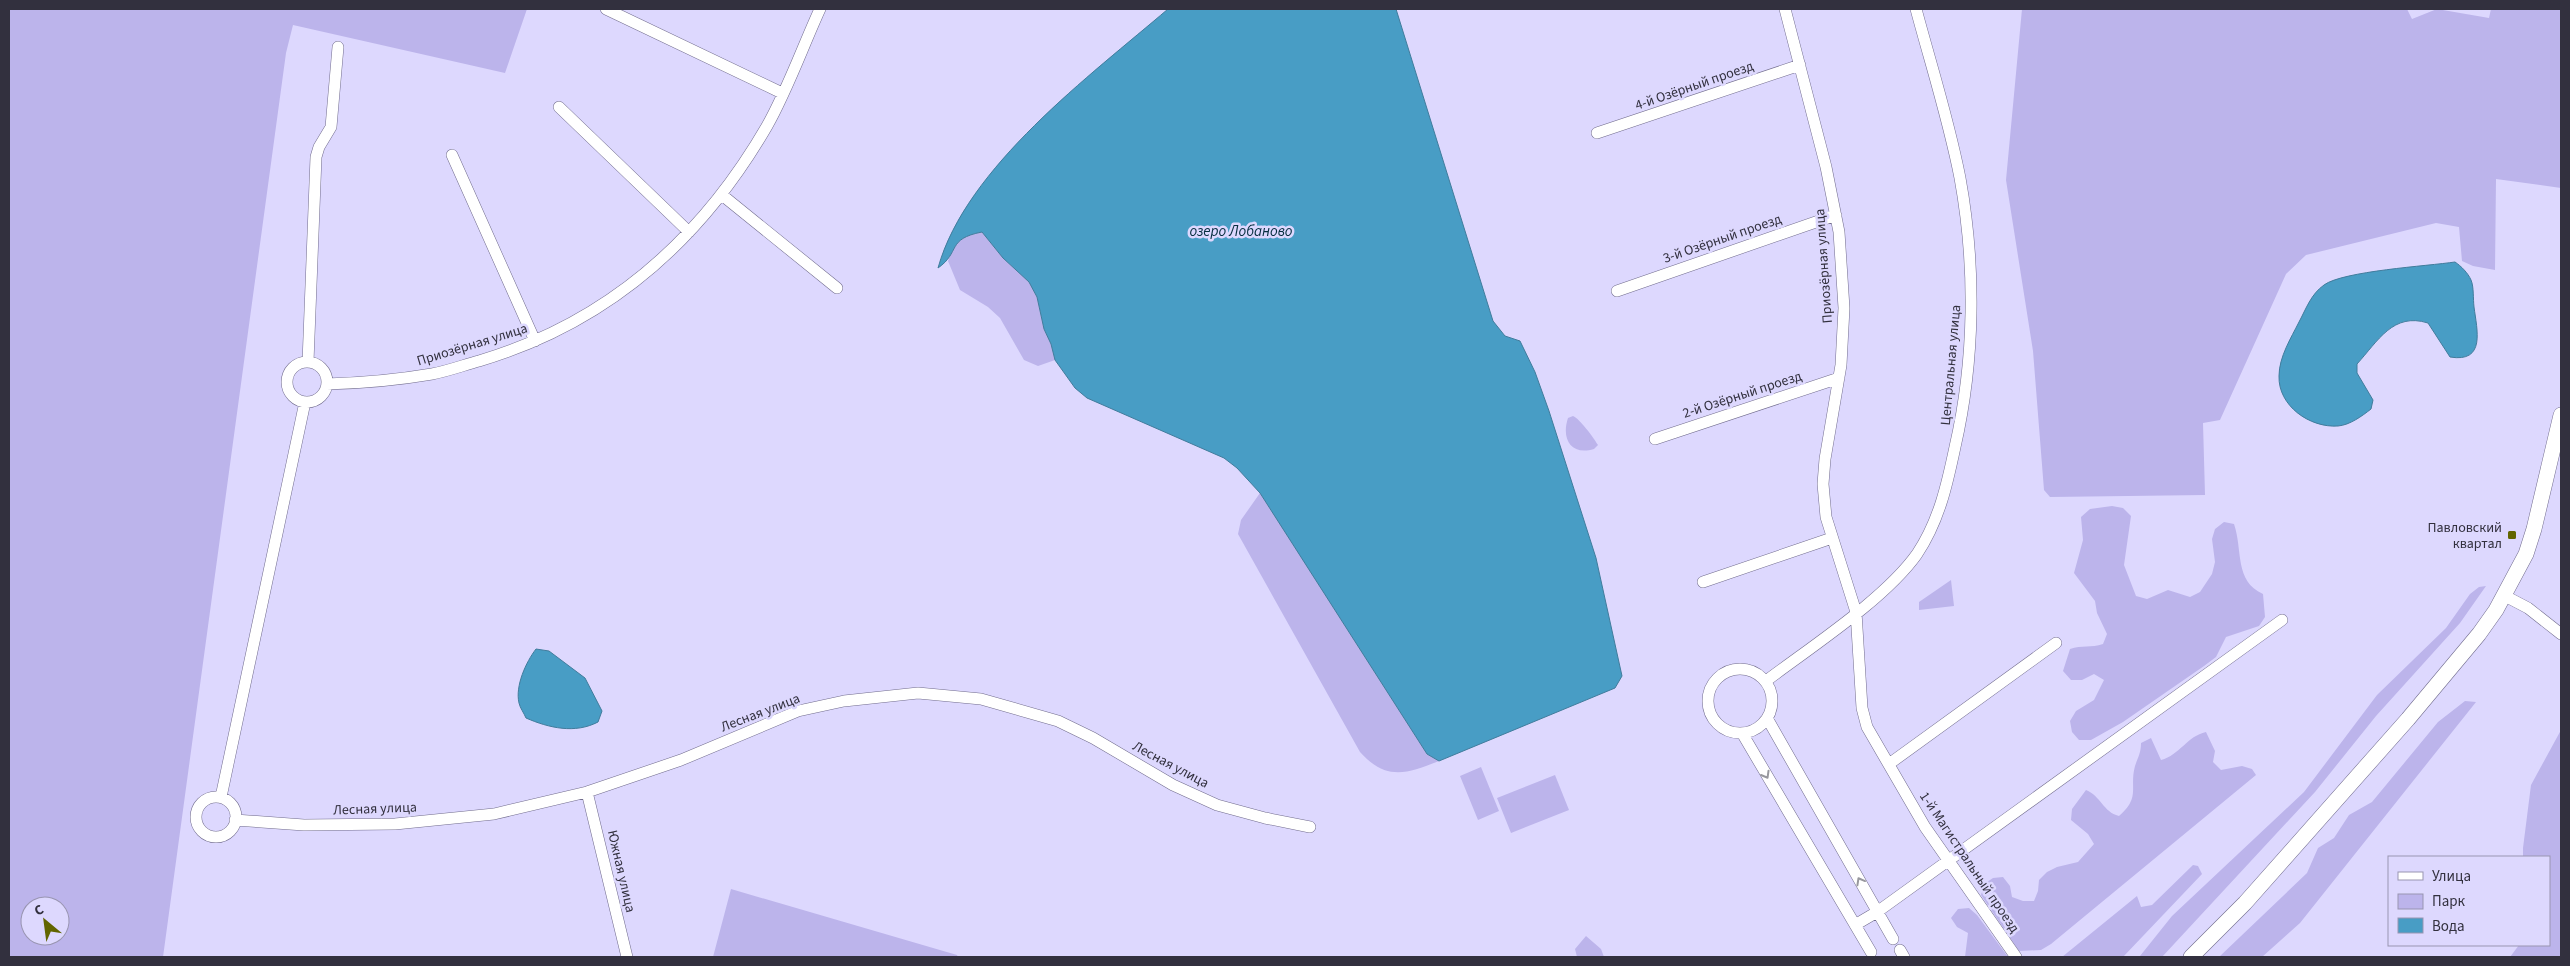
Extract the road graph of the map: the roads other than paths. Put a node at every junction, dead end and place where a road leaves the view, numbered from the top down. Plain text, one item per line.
1 (606, 9) edge
2 (820, 9) edge
3 (1786, 9) edge
4 (1916, 9) edge
5 (338, 47) dead end
6 (1800, 65) junction
7 (782, 93) junction
8 (559, 107) dead end
9 (1597, 133) dead end
10 (452, 155) dead end
11 (722, 195) junction
12 (1836, 215) junction
13 (689, 232) junction
14 (837, 288) dead end
15 (1617, 290) dead end
16 (535, 341) junction
17 (308, 362) junction
18 (1839, 378) junction
19 (327, 384) junction
20 (305, 402) junction
21 (2561, 415) edge
22 (1655, 439) dead end
23 (1832, 538) junction
24 (1703, 582) dead end
25 (2505, 596) junction
26 (1856, 612) junction
27 (2282, 620) dead end
28 (2561, 634) edge
29 (2056, 643) dead end
30 (1766, 681) junction
31 (1767, 718) junction
32 (1742, 733) junction
33 (1890, 764) junction
34 (587, 792) junction
35 (221, 797) junction
36 (235, 820) junction
37 (1310, 827) dead end
38 (1948, 861) junction
39 (1877, 912) junction
40 (1855, 925) junction
41 (1893, 939) dead end
42 (1871, 952) dead end
43 (627, 957) edge
44 (2016, 957) edge
45 (2191, 957) edge

1 - 7 street
2 - 7 street, Приозёрная улица
3 - 6 street, Приозёрная улица
4 - 26 street, Центральная улица
5 - 17 street
6 - 9 street, 4-й Озёрный проезд
6 - 12 street, Приозёрная улица
7 - 11 street, Приозёрная улица
8 - 13 street
10 - 16 street
11 - 13 street, Приозёрная улица
11 - 14 street
12 - 15 street, 3-й Озёрный проезд
12 - 18 street, Приозёрная улица
13 - 16 street, Приозёрная улица
16 - 19 street, Приозёрная улица
17 - 19 street
17 - 20 street
18 - 22 street, 2-й Озёрный проезд
18 - 23 street, Приозёрная улица
19 - 20 street
20 - 35 street
21 - 25 main road
23 - 24 street
23 - 26 street, Приозёрная улица
25 - 28 street
25 - 45 main road
26 - 30 street, Центральная улица
26 - 33 street, 1-й Магистральный проезд
27 - 38 street
29 - 33 street
30 - 31 street
30 - 32 street
31 - 32 street
39 -> 31 street
32 -> 40 street
33 - 38 street, 1-й Магистральный проезд
34 - 36 street, Лесная улица
34 - 37 street, Лесная улица
34 - 43 street, Южная улица
35 - 36 street
35 - 36 street
38 - 39 street
38 - 44 street, 1-й Магистральный проезд
39 - 40 street
39 - 41 street
40 - 42 street

